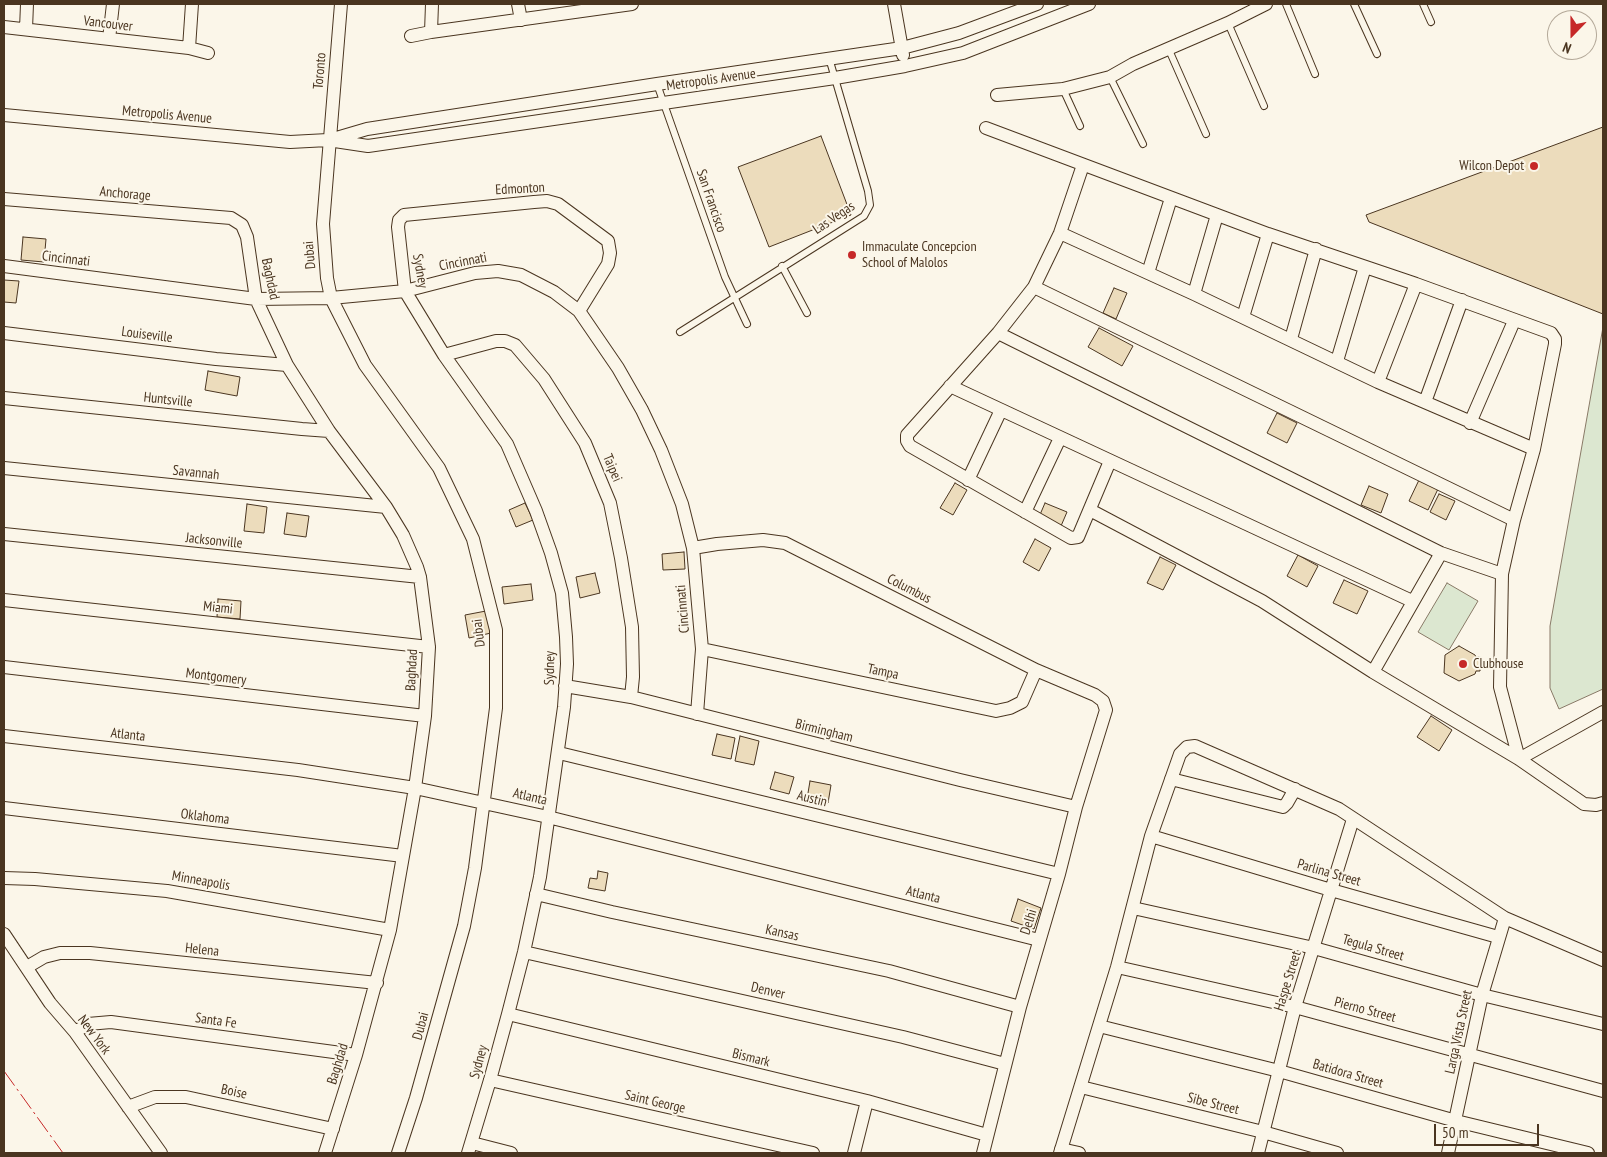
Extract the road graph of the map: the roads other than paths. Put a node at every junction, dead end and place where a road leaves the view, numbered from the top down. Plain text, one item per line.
1 (28, 4) edge
2 (114, 4) edge
3 (192, 4) edge
4 (340, 4) edge
5 (432, 4) edge
6 (518, 4) edge
7 (632, 4) edge
8 (894, 4) edge
9 (1037, 4) edge
10 (1088, 4) edge
11 (1266, 4) edge
12 (1286, 4) edge
13 (1354, 4) edge
14 (1423, 4) edge
15 (594, 7) edge
16 (521, 20) junction
17 (1431, 22) dead end
18 (1228, 23) junction
19 (4, 27) edge
20 (26, 29) junction
21 (431, 32) junction
22 (411, 36) dead end
23 (109, 39) junction
24 (189, 48) junction
25 (902, 48) junction
26 (1168, 50) junction
27 (208, 53) dead end
28 (1376, 54) dead end
29 (829, 58) junction
30 (905, 66) junction
31 (1315, 74) dead end
32 (1110, 77) junction
33 (835, 78) junction
34 (657, 84) junction
35 (1062, 89) junction
36 (997, 95) dead end
37 (663, 102) junction
38 (1264, 106) dead end
39 (4, 115) edge
40 (1080, 126) dead end
41 (986, 128) dead end
42 (1206, 134) dead end
43 (328, 140) junction
44 (1143, 144) dead end
45 (1084, 165) junction
46 (1171, 198) junction
47 (4, 199) edge
48 (404, 215) joint
49 (1217, 215) junction
50 (242, 225) joint
51 (1060, 233) junction
52 (1268, 234) junction
53 (1316, 249) junction
54 (4, 266) edge
55 (782, 266) junction
56 (1365, 267) junction
57 (1148, 273) junction
58 (1416, 284) junction
59 (1034, 287) junction
60 (405, 291) junction
61 (1194, 294) junction
62 (734, 297) junction
63 (331, 298) junction
64 (256, 299) junction
65 (1462, 300) junction
66 (580, 311) junction
67 (807, 313) dead end
68 (1243, 317) junction
69 (1514, 320) junction
70 (748, 324) dead end
71 (680, 332) dead end
72 (4, 333) edge
73 (998, 333) junction
74 (1291, 339) junction
75 (444, 355) junction
76 (1337, 361) junction
77 (286, 364) junction
78 (1378, 382) junction
79 (950, 386) junction
80 (4, 398) edge
81 (1425, 402) junction
82 (1002, 410) junction
83 (1470, 423) junction
84 (329, 431) junction
85 (1060, 438) junction
86 (1534, 449) junction
87 (1110, 461) junction
88 (4, 468) edge
89 (968, 480) junction
90 (386, 507) junction
91 (1090, 510) junction
92 (1025, 512) junction
93 (1514, 520) junction
94 (4, 534) edge
95 (693, 548) junction
96 (1441, 553) junction
97 (1502, 574) junction
98 (420, 577) junction
99 (4, 600) edge
100 (1412, 601) junction
101 (429, 647) junction
102 (702, 648) junction
103 (4, 667) edge
104 (1036, 670) junction
105 (1373, 672) junction
106 (565, 686) junction
107 (631, 697) junction
108 (1103, 701) joint
109 (1603, 712) edge
110 (697, 714) junction
111 (424, 716) junction
112 (4, 736) edge
113 (558, 753) junction
114 (1519, 759) junction
115 (1171, 779) junction
116 (415, 788) junction
117 (1296, 789) junction
118 (485, 803) junction
119 (1603, 803) edge
120 (1076, 807) junction
121 (4, 808) edge
122 (548, 817) junction
123 (1353, 819) junction
124 (1151, 836) junction
125 (403, 856) junction
126 (1060, 874) junction
127 (4, 878) edge
128 (1331, 890) junction
129 (536, 894) junction
130 (1133, 908) junction
131 (1505, 918) junction
132 (390, 930) junction
133 (4, 934) edge
134 (1498, 937) junction
135 (1039, 940) junction
136 (1314, 948) junction
137 (524, 952) junction
138 (1603, 960) edge
139 (27, 967) junction
140 (1117, 967) junction
141 (376, 983) junction
142 (1482, 995) junction
143 (1020, 1007) junction
144 (1294, 1007) junction
145 (508, 1014) junction
146 (1603, 1024) edge
147 (1099, 1026) junction
148 (75, 1032) junction
149 (1469, 1054) junction
150 (356, 1055) junction
151 (1005, 1064) junction
152 (1279, 1071) junction
153 (490, 1080) junction
154 (1081, 1087) junction
155 (1603, 1091) edge
156 (867, 1101) junction
157 (128, 1106) junction
158 (1456, 1121) junction
159 (333, 1129) junction
160 (1264, 1132) junction
161 (987, 1135) junction
162 (470, 1148) edge
163 (1061, 1151) edge
164 (161, 1153) edge
165 (325, 1153) edge
166 (398, 1153) edge
167 (511, 1153) edge
168 (813, 1153) edge
169 (854, 1153) edge
170 (983, 1153) edge
171 (1079, 1153) edge
172 (1258, 1153) edge
173 (1337, 1153) edge
174 (1448, 1153) edge
175 (1588, 1153) edge

1 - 20 street
2 - 23 street
3 - 24 street
4 - 43 street, Toronto
5 - 21 street
6 - 16 street
7 - 15 street
8 - 25 street
9 - 25 street, Metropolis Avenue
10 - 30 street, Metropolis Avenue
11 - 18 street
12 - 31 lane
13 - 28 lane
14 - 17 lane
15 - 16 street
16 - 21 street
18 - 26 street
18 - 38 lane
19 - 20 street, Vancouver
20 - 23 street, Vancouver
21 - 22 street
23 - 24 street, Vancouver
24 - 27 street, Vancouver
25 - 29 street, Metropolis Avenue
25 - 30 street
26 - 32 street
26 - 42 lane
29 - 33 lane, Las Vegas
29 - 34 street, Metropolis Avenue
30 - 33 street, Metropolis Avenue
32 - 35 street
32 - 44 lane
33 - 37 street, Metropolis Avenue
33 - 55 lane, Las Vegas
34 - 37 lane, San Francisco
34 - 43 street, Metropolis Avenue
35 - 36 street
35 - 40 lane
37 - 43 street, Metropolis Avenue
37 - 62 lane, San Francisco
39 - 43 street, Metropolis Avenue
41 - 45 street
43 - 63 street, Dubai
45 - 46 street
45 - 51 street
46 - 49 street
46 - 57 street
47 - 50 street, Anchorage
48 - 60 street, Sydney
48 - 66 street, Edmonton
49 - 52 street
49 - 61 street
50 - 64 street, Baghdad
51 - 57 street
51 - 59 street
52 - 53 street
52 - 68 street
53 - 56 street
53 - 74 street
54 - 64 street, Cincinnati
55 - 62 lane, Las Vegas
55 - 67 lane
56 - 58 street
56 - 76 street
57 - 61 street
58 - 65 street
58 - 78 street
59 - 73 street
59 - 93 street
60 - 63 street, Cincinnati
60 - 66 street, Cincinnati
60 - 75 street, Sydney
61 - 68 street
62 - 70 lane, San Francisco
62 - 71 lane, Las Vegas
63 - 64 street, Cincinnati
63 - 118 street, Dubai
64 - 77 street, Baghdad
65 - 69 street
65 - 81 street
66 - 95 street, Cincinnati
68 - 74 street
69 - 83 street
69 - 86 street
72 - 77 street, Louiseville
73 - 79 street
73 - 96 street
74 - 76 street
75 - 106 street, Sydney
75 - 107 street, Taipei
76 - 78 street
77 - 84 street, Baghdad
78 - 81 street
79 - 82 street
79 - 89 street
80 - 84 street, Huntsville
81 - 83 street
82 - 85 street
82 - 89 street
83 - 86 street
84 - 90 street, Baghdad
85 - 87 street
85 - 92 street
86 - 93 street
87 - 91 street
87 - 100 street
88 - 90 street, Savannah
89 - 92 street
90 - 98 street, Baghdad
91 - 92 street
91 - 105 street
93 - 97 street
94 - 98 street, Jacksonville
95 - 102 street, Cincinnati
95 - 104 street, Columbus
96 - 97 street
96 - 100 street
97 - 114 street
98 - 101 street, Baghdad
99 - 101 street, Miami
100 - 105 street
101 - 111 street, Baghdad
102 - 104 street, Tampa
102 - 110 street, Cincinnati
103 - 111 street, Montgomery
104 - 108 street, Columbus
105 - 114 street
106 - 107 street, Birmingham
106 - 113 street, Sydney
107 - 110 street, Birmingham
108 - 120 street, Delhi
109 - 114 street
110 - 120 street, Birmingham
111 - 116 street, Baghdad
112 - 116 street, Atlanta
113 - 122 street, Sydney
113 - 126 street, Austin
114 - 119 street
115 - 117 street
115 - 117 street
115 - 124 street
116 - 118 street, Atlanta
116 - 125 street, Baghdad
117 - 123 street
118 - 122 street, Atlanta
118 - 166 street, Dubai
120 - 126 street, Delhi
121 - 125 street, Oklahoma
122 - 129 street, Sydney
122 - 135 street, Atlanta
123 - 128 street, Haspe Street
123 - 131 street
124 - 128 street, Parlina Street
124 - 130 street
125 - 132 street, Baghdad
126 - 135 street, Delhi
127 - 132 street, Minneapolis
128 - 134 street, Parlina Street
128 - 136 street, Haspe Street
129 - 137 street, Sydney
129 - 143 street, Kansas
130 - 136 street, Tegula Street
130 - 140 street
131 - 134 street, Larga Vista Street
131 - 138 street
132 - 141 street, Baghdad
133 - 139 street, New York
134 - 142 street, Larga Vista Street
135 - 143 street, Delhi
136 - 142 street, Tegula Street
136 - 144 street, Haspe Street
137 - 145 street, Sydney
137 - 151 street, Denver
139 - 141 street, Helena
139 - 148 street, New York
140 - 144 street, Pierno Street
140 - 147 street
141 - 150 street, Baghdad
142 - 146 street, Tegula Street
142 - 149 street, Larga Vista Street
143 - 151 street, Delhi
144 - 149 street, Pierno Street
144 - 152 street, Haspe Street
145 - 153 street, Sydney
145 - 156 street, Bismark
147 - 152 street, Batidora Street
147 - 154 street
148 - 150 street, Santa Fe
148 - 157 street, New York
149 - 155 street, Pierno Street
149 - 158 street, Larga Vista Street
150 - 159 street, Baghdad
151 - 161 street, Delhi
152 - 158 street, Batidora Street
152 - 160 street, Haspe Street
153 - 162 street, Sydney
153 - 168 street, Saint George
154 - 160 street, Sibe Street
154 - 163 street
156 - 161 street, Bismark
156 - 169 street
157 - 159 street, Boise
157 - 164 street, New York
158 - 174 street, Larga Vista Street
158 - 175 street, Batidora Street
159 - 165 street, Baghdad
160 - 172 street, Haspe Street
160 - 173 street, Sibe Street
161 - 170 street, Delhi
162 - 167 street
163 - 171 street

